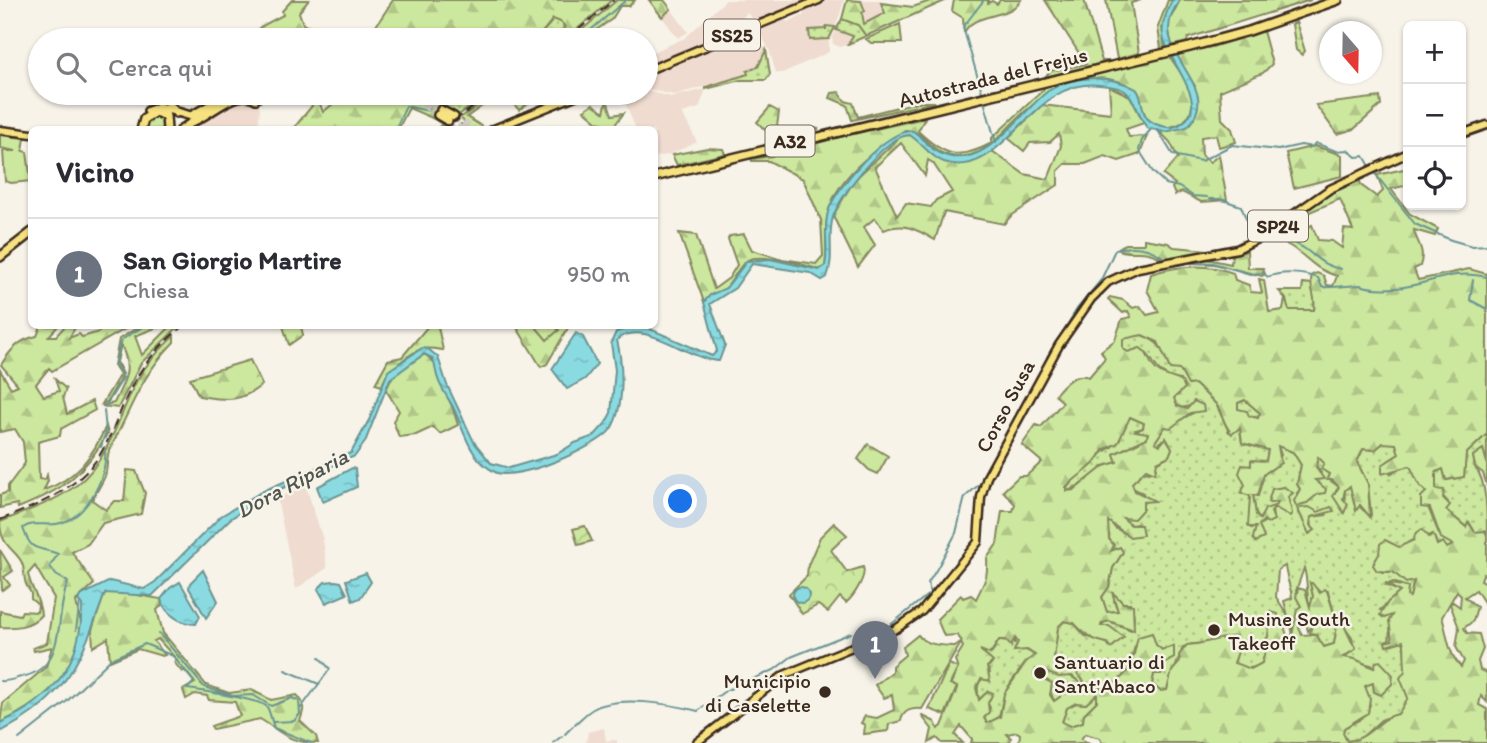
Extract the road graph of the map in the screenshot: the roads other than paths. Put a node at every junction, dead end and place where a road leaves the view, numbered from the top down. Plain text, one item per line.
1 (812, 0) edge
2 (819, 0) edge
3 (1330, 0) edge
4 (1338, 0) edge
5 (1190, 46) junction
6 (658, 64) edge
7 (658, 64) edge
8 (171, 105) edge
9 (210, 105) edge
10 (213, 105) edge
11 (219, 105) edge
12 (223, 105) edge
13 (553, 105) edge
14 (560, 105) edge
15 (148, 111) dead end
16 (439, 112) tunnel mouth
17 (176, 113) junction
18 (451, 119) tunnel mouth
19 (192, 122) junction
20 (1487, 125) edge
21 (142, 126) edge
22 (167, 126) edge
23 (184, 126) edge
24 (185, 126) edge
25 (501, 126) edge
26 (509, 126) edge
27 (0, 130) edge
28 (1466, 132) edge
29 (28, 134) edge
30 (1403, 155) edge
31 (658, 175) edge
32 (28, 232) edge
33 (28, 232) edge
34 (0, 251) edge
35 (0, 257) edge
36 (696, 743) edge

1 - 6 main road, SS25
2 - 7 main road, SS25
3 - 5 highway, Autostrada del Frejus / A32
4 - 5 highway, Autostrada del Frejus / A32
5 - 31 highway, Autostrada del Frejus / A32
8 - 17 highway
9 - 17 highway
10 - 23 highway
11 - 19 highway
12 - 19 highway
13 - 25 main road
14 - 26 main road
15 - 17 highway
16 - 18 highway
19 - 24 highway
20 - 28 main road
21 - 22 highway
27 - 29 main road
30 - 36 main road, Corso Susa / SP24
32 - 34 highway
33 - 35 highway

